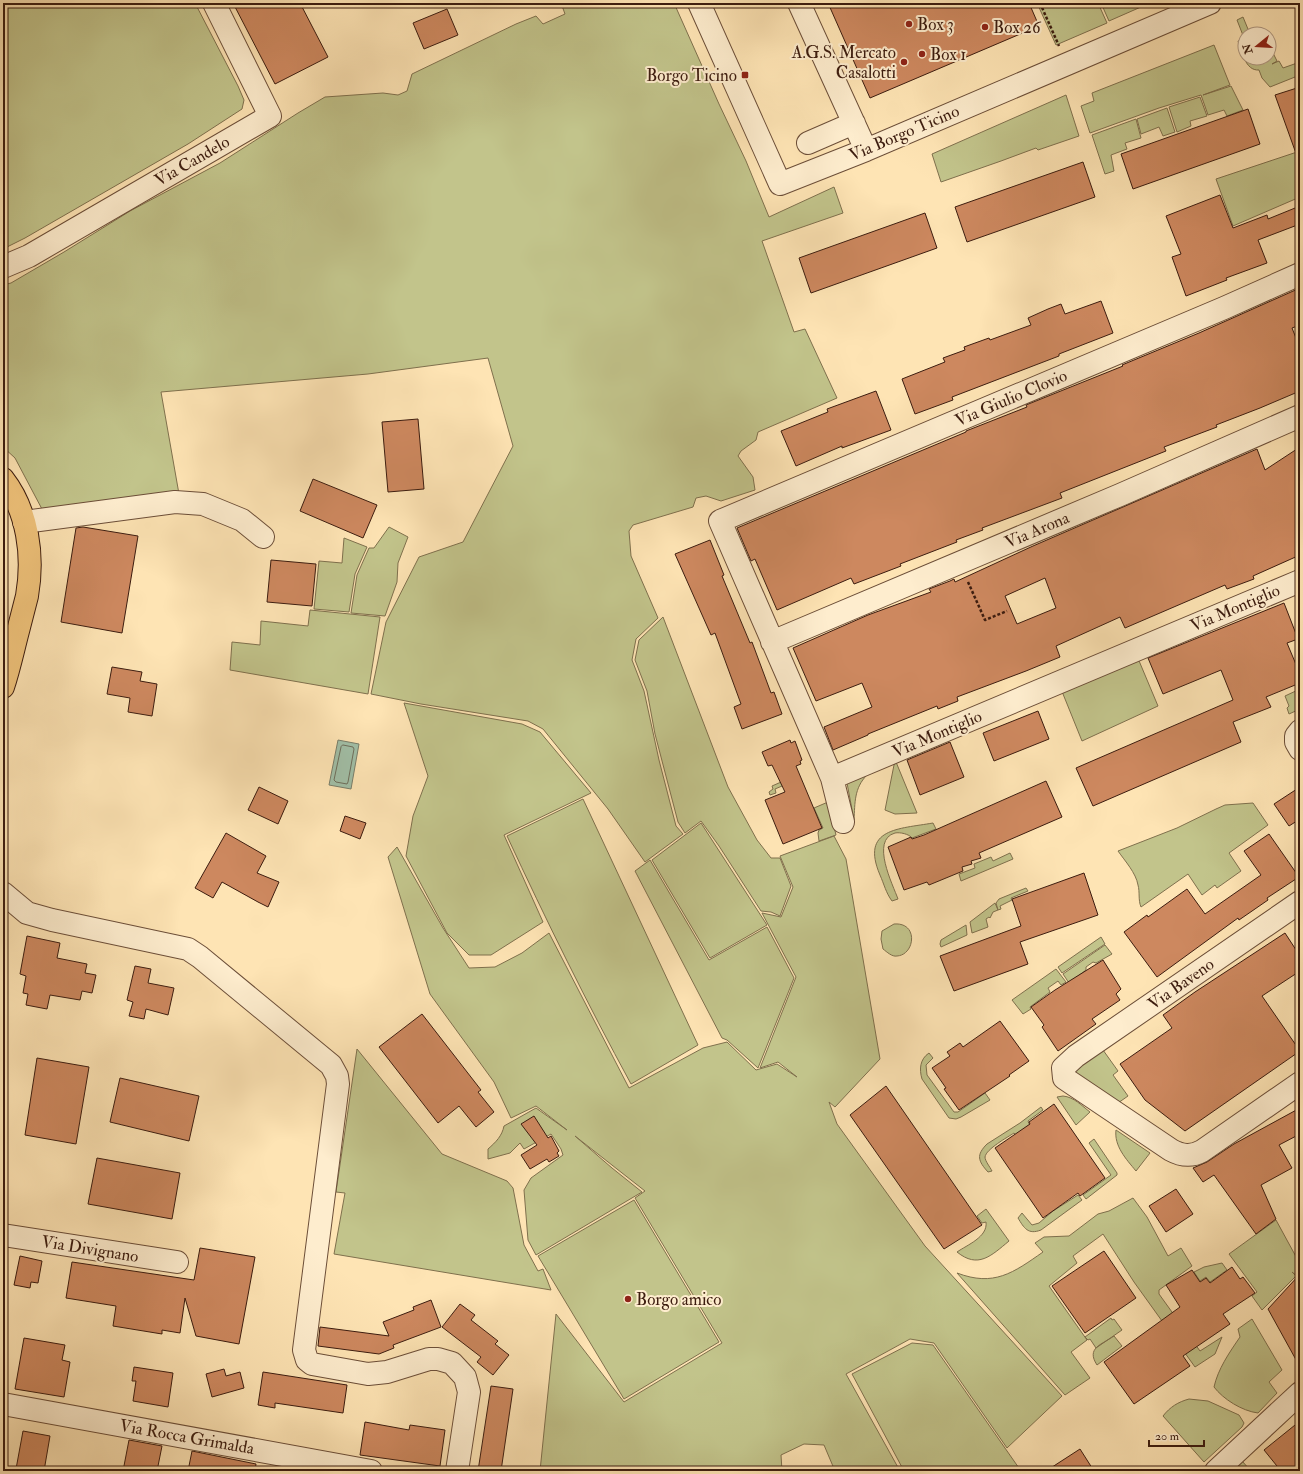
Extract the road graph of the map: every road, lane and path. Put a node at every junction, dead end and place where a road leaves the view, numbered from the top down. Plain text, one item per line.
1 (214, 3) edge
2 (699, 3) edge
3 (799, 3) edge
4 (1040, 3) edge
5 (1210, 3) edge
6 (1067, 65) junction
7 (854, 123) junction
8 (808, 143) dead end
9 (866, 150) junction
10 (3, 267) edge
11 (1300, 274) edge
12 (1300, 416) edge
13 (3, 479) edge
14 (24, 522) junction
15 (263, 537) dead end
16 (967, 580) dead end
17 (1300, 581) edge
18 (1006, 611) dead end
19 (772, 642) junction
20 (3, 687) edge
21 (1300, 731) edge
22 (1300, 749) edge
23 (832, 778) junction
24 (843, 822) dead end
25 (3, 893) edge
26 (1300, 902) edge
27 (1300, 1083) edge
28 (3, 1235) edge
29 (177, 1262) dead end
30 (1300, 1393) edge
31 (3, 1404) edge
32 (371, 1471) edge
33 (457, 1471) edge
34 (1216, 1471) edge

1 - 10 street, Via Candelo
2 - 9 street, Via Borgo Ticino
3 - 7 street
4 - 6 path
5 - 6 street, Via Borgo Ticino
6 - 9 street, Via Borgo Ticino
7 - 8 street
7 - 9 street
11 - 19 street, Via Giulio Clovio
12 - 19 street, Via Arona
13 - 14 main road
14 - 15 street
14 - 20 main road
16 - 18 path
17 - 23 street, Via Montiglio
19 - 23 street
21 - 22 street
23 - 24 street
25 - 33 street
26 - 27 street, Via Baveno
28 - 29 street, Via Divignano
30 - 34 street
31 - 32 street, Via Rocca Grimalda

